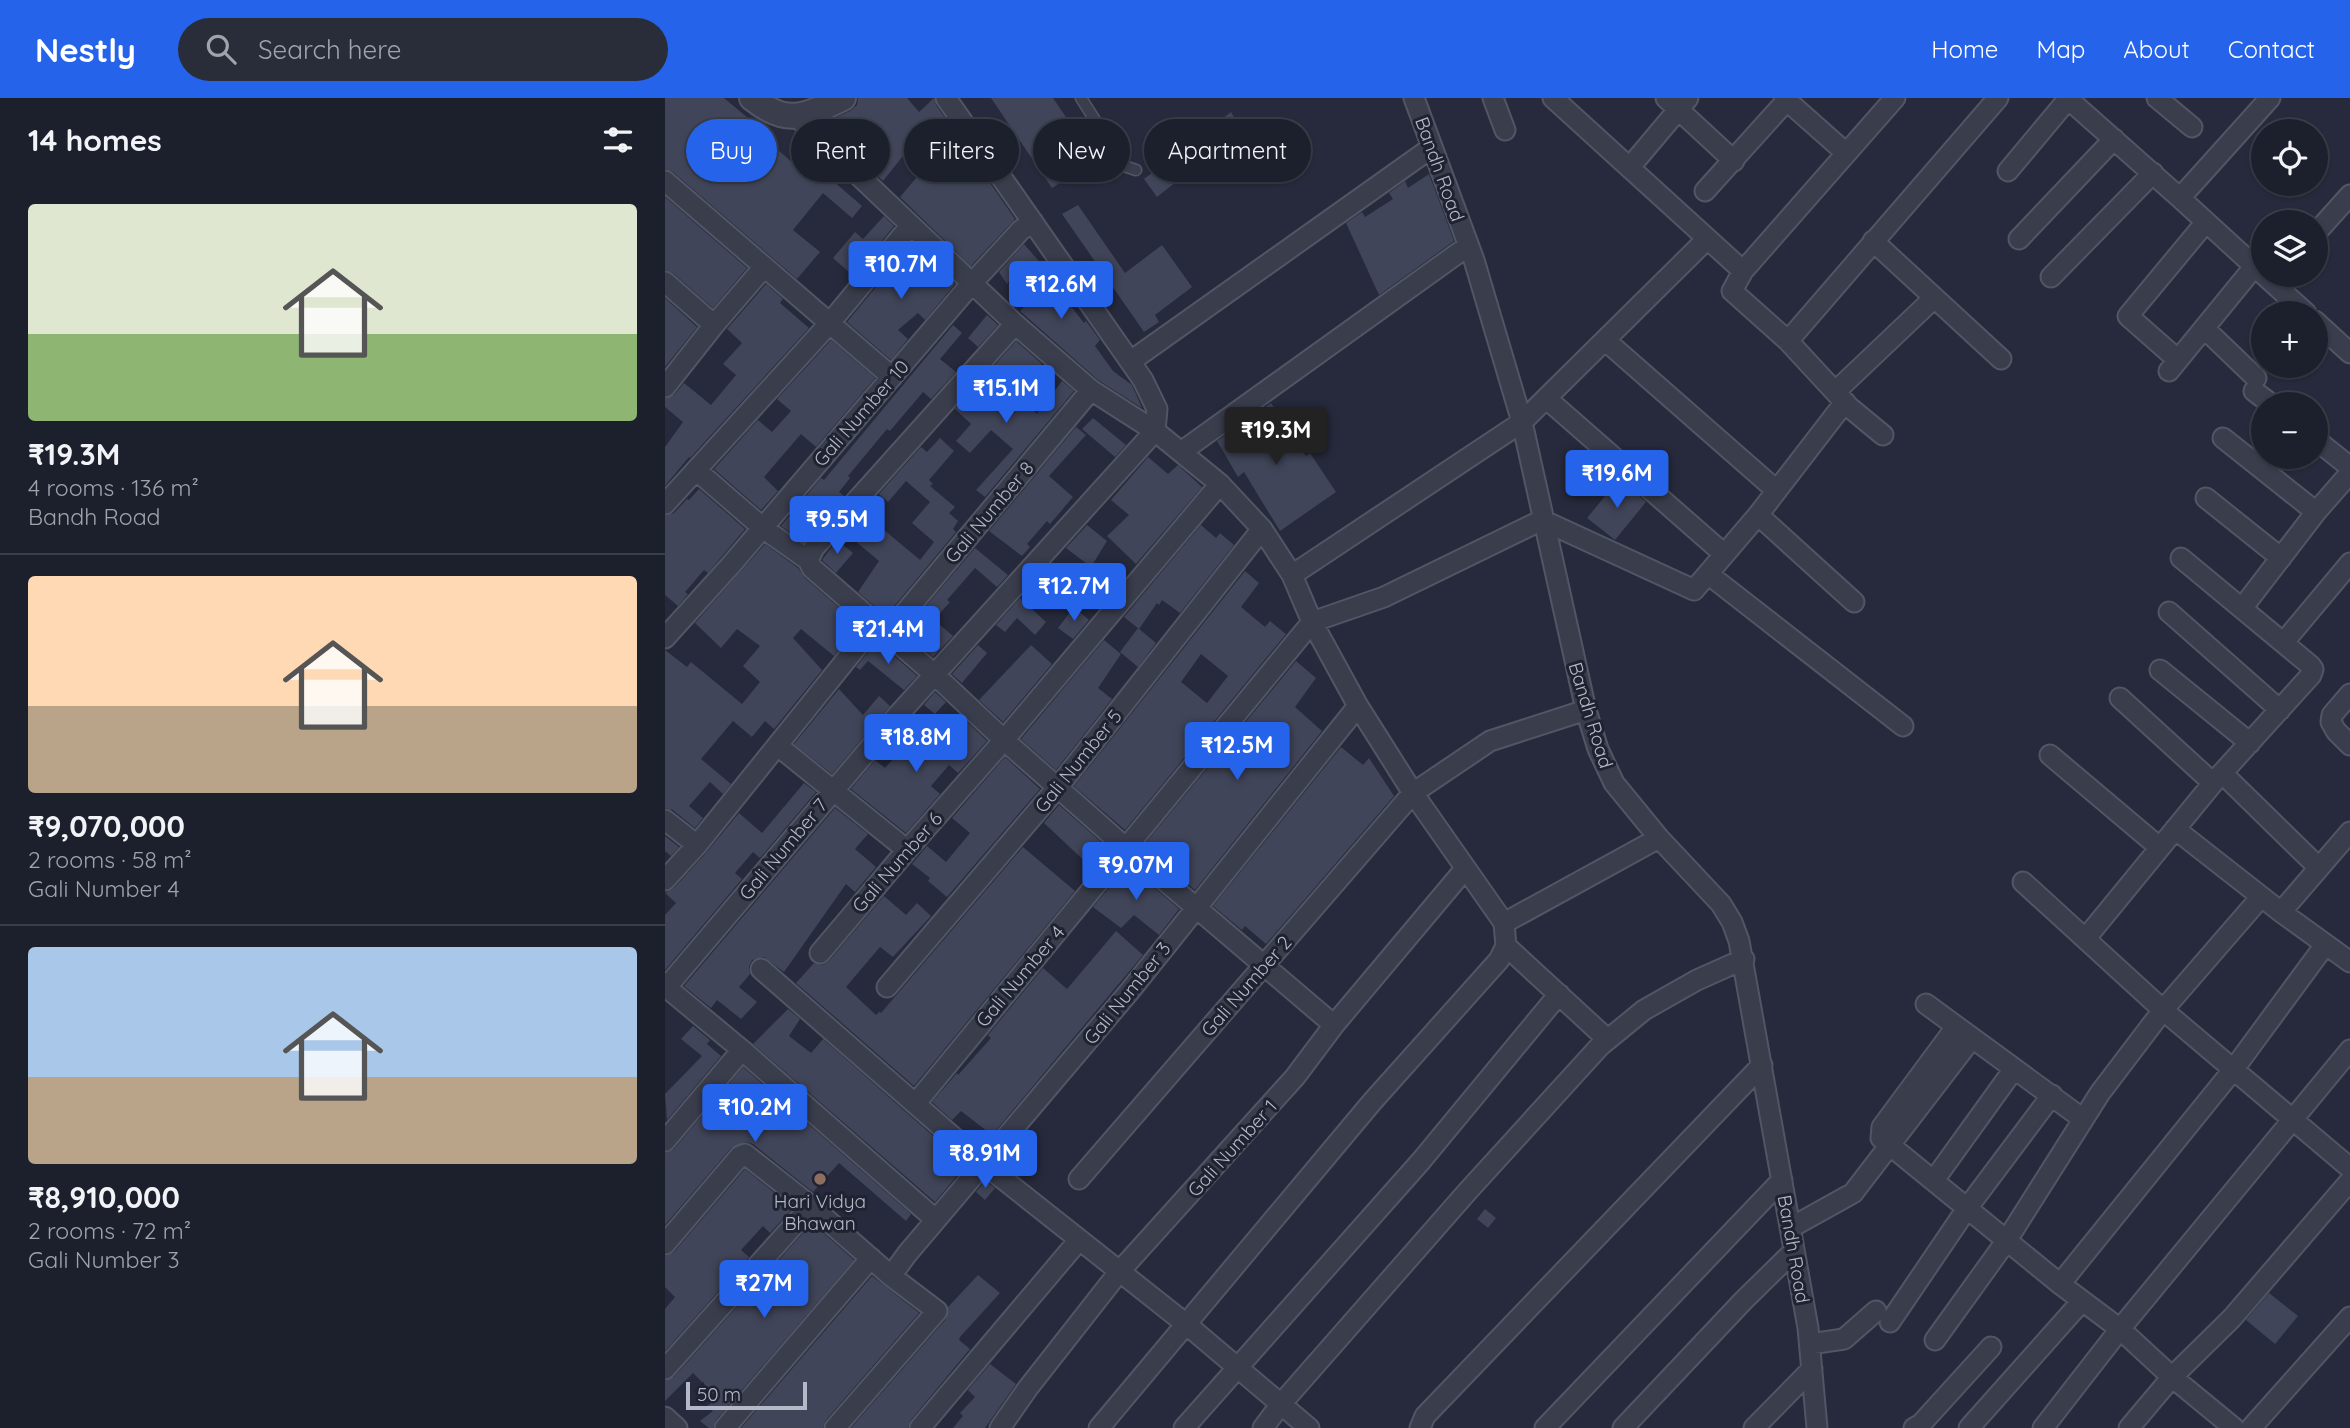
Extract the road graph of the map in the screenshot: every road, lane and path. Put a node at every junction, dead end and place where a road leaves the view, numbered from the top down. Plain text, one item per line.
1 (752, 98) edge
2 (843, 98) edge
3 (946, 98) edge
4 (1081, 98) edge
5 (1414, 98) edge
6 (1493, 98) edge
7 (1553, 98) edge
8 (1895, 98) edge
9 (1998, 98) edge
10 (2068, 98) edge
11 (2157, 98) edge
12 (2270, 98) edge
13 (1786, 99) edge
14 (1678, 102) edge
15 (806, 108) edge
16 (2192, 127) dead end
17 (1505, 131) dead end
18 (2114, 139) junction
19 (1431, 148) junction
20 (1846, 153) junction
21 (1734, 161) junction
22 (1630, 167) junction
23 (1136, 170) dead end
24 (2008, 171) dead end
25 (2153, 173) junction
26 (665, 181) edge
27 (1705, 191) dead end
28 (2350, 195) edge
29 (2180, 198) junction
30 (2328, 220) edge
31 (1033, 222) junction
32 (2206, 222) junction
33 (911, 225) junction
34 (1707, 239) junction
35 (2019, 239) dead end
36 (1873, 241) junction
37 (1468, 246) junction
38 (2251, 261) edge
39 (764, 267) junction
40 (1743, 271) junction
41 (2050, 277) dead end
42 (665, 282) edge
43 (973, 282) junction
44 (2251, 287) edge
45 (2279, 287) edge
46 (1934, 298) junction
47 (2294, 301) edge
48 (829, 324) junction
49 (1016, 324) junction
50 (714, 325) junction
51 (2204, 328) junction
52 (2328, 333) edge
53 (1606, 341) junction
54 (1788, 341) junction
55 (2350, 353) edge
56 (2001, 359) dead end
57 (1131, 362) junction
58 (892, 377) junction
59 (665, 387) edge
60 (1091, 390) junction
61 (2261, 392) edge
62 (1841, 397) junction
63 (1547, 399) junction
64 (1522, 422) junction
65 (1156, 431) junction
66 (1883, 435) dead end
67 (2223, 438) dead end
68 (2328, 449) edge
69 (1181, 452) junction
70 (2350, 467) edge
71 (696, 470) junction
72 (2350, 473) edge
73 (1220, 484) junction
74 (1776, 490) junction
75 (2206, 498) dead end
76 (665, 504) edge
77 (2316, 512) junction
78 (1758, 515) junction
79 (1542, 520) junction
80 (763, 528) junction
81 (1262, 529) junction
82 (1724, 554) junction
83 (2181, 558) dead end
84 (2281, 558) junction
85 (808, 560) junction
86 (2350, 563) edge
87 (1708, 574) junction
88 (1292, 575) junction
89 (1854, 602) dead end
90 (2243, 607) junction
91 (2169, 612) dead end
92 (1312, 622) junction
93 (881, 629) junction
94 (665, 638) edge
95 (2284, 642) junction
96 (2160, 670) dead end
97 (935, 675) junction
98 (2350, 694) edge
99 (2120, 698) dead end
100 (1358, 706) junction
101 (1586, 710) junction
102 (2280, 710) junction
103 (1903, 726) dead end
104 (1004, 740) junction
105 (2250, 743) junction
106 (2350, 745) edge
107 (778, 746) junction
108 (2050, 755) dead end
109 (2218, 778) junction
110 (1058, 787) junction
111 (832, 790) junction
112 (1413, 793) junction
113 (665, 820) edge
114 (2175, 829) junction
115 (2350, 832) edge
116 (1659, 838) junction
117 (697, 845) junction
118 (1125, 847) junction
119 (2159, 847) junction
120 (907, 850) junction
121 (2318, 867) junction
122 (1465, 869) junction
123 (665, 880) edge
124 (2023, 882) dead end
125 (2261, 897) junction
126 (1197, 906) junction
127 (2281, 912) junction
128 (1504, 923) junction
129 (2086, 939) junction
130 (2325, 945) junction
131 (1506, 946) junction
132 (820, 953) dead end
133 (1744, 959) junction
134 (2350, 962) edge
135 (1264, 965) junction
136 (761, 969) dead end
137 (887, 987) dead end
138 (666, 988) edge
139 (1559, 994) junction
140 (1926, 1004) dead end
141 (2164, 1010) junction
142 (1334, 1026) junction
143 (1956, 1027) junction
144 (1972, 1038) junction
145 (1607, 1039) junction
146 (742, 1050) junction
147 (2350, 1050) edge
148 (1762, 1065) junction
149 (2014, 1069) junction
150 (2233, 1070) junction
151 (2052, 1095) junction
152 (916, 1103) junction
153 (2083, 1119) junction
154 (2292, 1119) junction
155 (665, 1140) edge
156 (1891, 1146) junction
157 (984, 1164) junction
158 (2350, 1168) edge
159 (1079, 1179) dead end
160 (1782, 1180) junction
161 (1934, 1180) junction
162 (2350, 1181) edge
163 (811, 1206) junction
164 (1968, 1207) junction
165 (936, 1220) junction
166 (1790, 1228) junction
167 (1079, 1240) junction
168 (2007, 1240) junction
169 (665, 1244) edge
170 (1794, 1251) junction
171 (871, 1258) junction
172 (1119, 1272) junction
173 (891, 1276) junction
174 (2060, 1284) junction
175 (2082, 1301) junction
176 (2350, 1317) edge
177 (1187, 1324) junction
178 (2120, 1329) junction
179 (1935, 1340) dead end
180 (1809, 1344) junction
181 (1991, 1347) dead end
182 (1238, 1367) junction
183 (665, 1369) edge
184 (1812, 1369) junction
185 (2172, 1377) junction
186 (1281, 1404) junction
187 (665, 1417) edge
188 (1920, 1427) edge
189 (677, 1428) edge
190 (725, 1428) edge
191 (835, 1428) edge
192 (920, 1428) edge
193 (1000, 1428) edge
194 (1099, 1428) edge
195 (1184, 1428) edge
196 (1263, 1428) edge
197 (1309, 1428) edge
198 (1420, 1428) edge
199 (1545, 1428) edge
200 (1623, 1428) edge
201 (1754, 1428) edge
202 (1817, 1428) edge
203 (1969, 1428) edge
204 (2043, 1428) edge
205 (2129, 1428) edge
206 (2237, 1428) edge

1 - 15 street
2 - 15 street
3 - 31 street
4 - 23 lane
5 - 19 street, Bandh Road
6 - 17 street
7 - 22 street
8 - 20 street
9 - 36 street
10 - 18 street
10 - 24 street
11 - 16 street
12 - 29 street
13 - 20 street
13 - 21 street
14 - 21 street
14 - 22 street
15 - 33 street
18 - 25 street
18 - 35 street
19 - 37 street, Bandh Road
19 - 57 street
20 - 40 street
21 - 27 street
22 - 34 street
25 - 29 street
25 - 41 street
26 - 39 street
28 - 30 street
29 - 32 street
31 - 43 street, Gali Number 10
31 - 57 street
32 - 38 street
32 - 51 street
33 - 43 street
33 - 48 street
34 - 40 street
34 - 53 street
36 - 46 street
36 - 54 street
37 - 64 street, Bandh Road
37 - 69 street
39 - 48 street
39 - 50 street
40 - 54 street
42 - 50 street
43 - 49 street
43 - 58 street, Gali Number 10
44 - 51 street
45 - 47 street
46 - 56 street
46 - 62 street
48 - 58 street
48 - 71 street
49 - 60 street
49 - 85 street
50 - 59 street
51 - 61 street
52 - 55 street
53 - 63 street
53 - 74 street
54 - 62 street
57 - 65 street
58 - 80 street, Gali Number 10
60 - 65 street
60 - 93 street, Gali Number 8
62 - 66 street
62 - 74 street
63 - 64 street
63 - 82 street
64 - 79 street, Bandh Road
64 - 88 street
65 - 69 street
65 - 97 street, Gali Number 7
67 - 77 street
68 - 70 street
69 - 73 street
71 - 76 street
71 - 80 street
72 - 77 street
73 - 81 street
73 - 104 street, Gali Number 6
74 - 78 street
75 - 84 street
77 - 84 street
78 - 82 street
78 - 89 street
79 - 87 street
79 - 92 street
79 - 101 street, Bandh Road
80 - 85 street
80 - 94 street, Gali Number 10
81 - 88 street
81 - 110 street, Gali Number 5
82 - 87 street
83 - 90 street
84 - 90 street
85 - 93 street
86 - 95 street
87 - 103 street
88 - 92 street
90 - 95 street
91 - 102 street
92 - 100 street
92 - 118 street, Gali Number 4
93 - 97 street
93 - 107 street, Gali Number 8
95 - 102 street
96 - 105 street
97 - 104 street
97 - 111 street, Gali Number 7
98 - 106 street
99 - 109 street
100 - 112 street
100 - 126 street, Gali Number 3
101 - 112 street, Gali Number 2
101 - 116 street, Bandh Road
102 - 105 street
104 - 110 street
104 - 120 street, Gali Number 6
105 - 109 street
107 - 111 street
107 - 117 street, Gali Number 8
108 - 119 street
109 - 114 street
109 - 121 street
110 - 118 street
110 - 137 street, Gali Number 5
111 - 120 street
111 - 138 street, Gali Number 7
112 - 122 street
112 - 135 street, Gali Number 2
113 - 117 street
114 - 119 street
114 - 125 street
115 - 121 street
116 - 128 street
116 - 133 street, Bandh Road
117 - 123 street, Gali Number 8
118 - 126 street
118 - 152 street, Gali Number 4
119 - 129 street
120 - 132 street, Gali Number 6
121 - 127 street
122 - 128 street
122 - 142 street, Gali Number 1
124 - 129 street
125 - 127 street
125 - 141 street
126 - 135 street
126 - 157 street, Gali Number 3
127 - 130 street
128 - 131 street
129 - 141 street
130 - 134 street
130 - 150 street
131 - 139 street
131 - 177 street
133 - 145 street
133 - 148 street, Bandh Road
135 - 142 street
135 - 159 street, Gali Number 2
136 - 152 street
138 - 146 street
139 - 145 street
139 - 182 street
140 - 143 street
141 - 150 street
141 - 153 street
142 - 172 street, Gali Number 1
143 - 144 street
143 - 156 street
144 - 149 street
144 - 156 street
145 - 186 street
146 - 155 street
146 - 165 street
147 - 154 street
148 - 160 street, Bandh Road
148 - 198 street
149 - 151 street
149 - 161 street
150 - 154 street
150 - 174 street
151 - 153 street
151 - 164 street
152 - 157 street
153 - 168 street
154 - 158 street
154 - 178 street
156 - 161 street
156 - 166 street
157 - 165 street, Gali Number 3
157 - 167 street
160 - 166 street, Bandh Road
160 - 199 street
161 - 164 street
162 - 185 street
163 - 169 street
163 - 171 street
163 - 183 street
164 - 168 street
164 - 180 street
165 - 173 street, Gali Number 3
166 - 170 street, Bandh Road
167 - 172 street
167 - 192 street
168 - 174 street
168 - 179 street
170 - 180 street, Bandh Road
170 - 200 street
171 - 173 street
171 - 190 street
172 - 177 street
172 - 193 street, Gali Number 1
173 - 191 street
174 - 175 street
175 - 178 street
175 - 203 street
176 - 206 street
177 - 182 street
177 - 194 street
178 - 185 street
178 - 204 street
180 - 184 street, Bandh Road
181 - 188 street
182 - 186 street
182 - 195 street
184 - 201 street
184 - 202 street, Bandh Road
185 - 205 street
185 - 206 street
186 - 196 street
186 - 197 street
187 - 189 street

